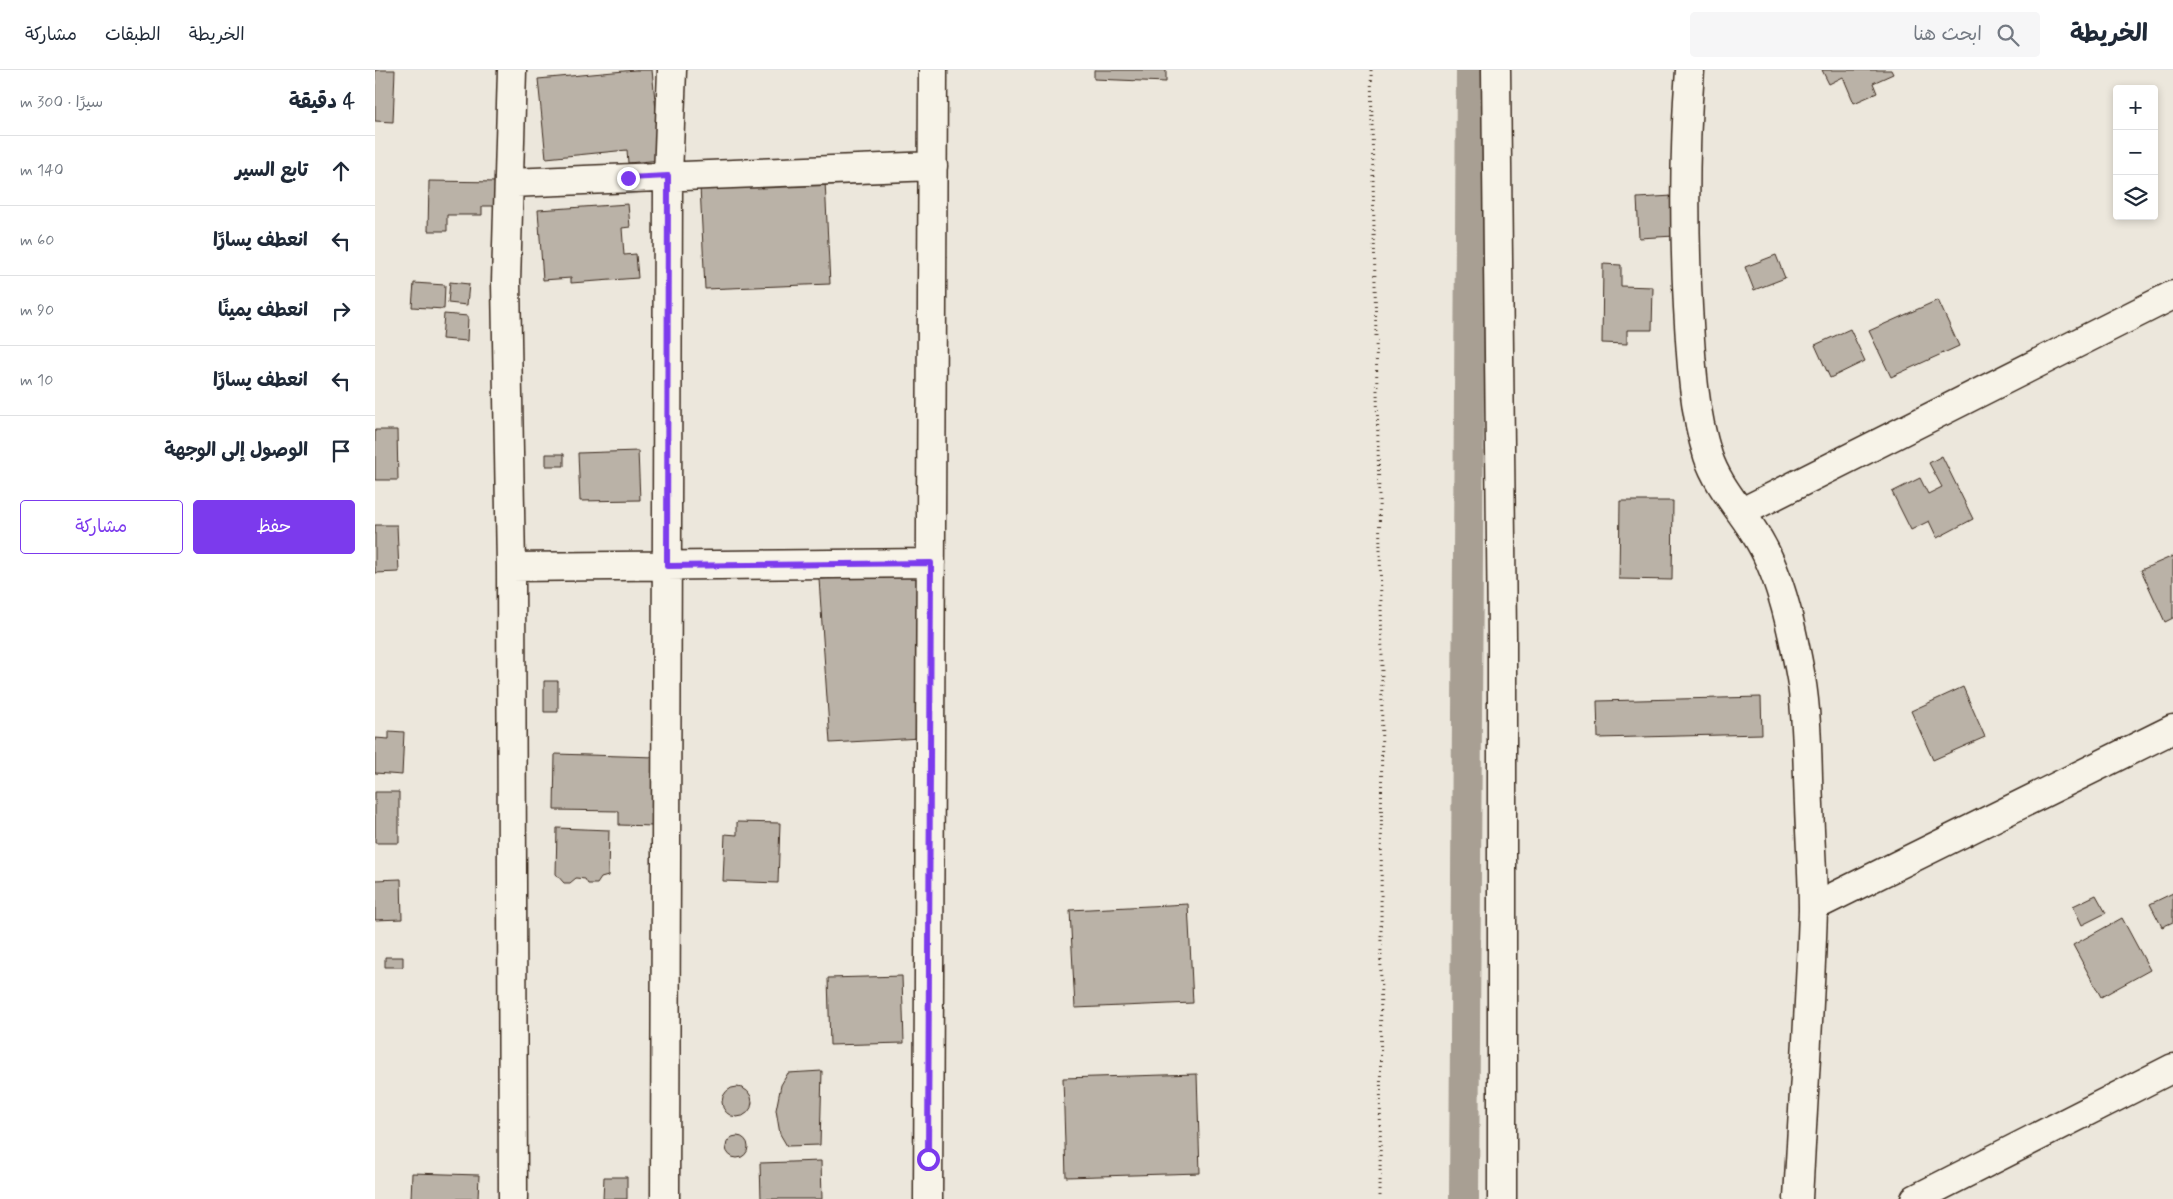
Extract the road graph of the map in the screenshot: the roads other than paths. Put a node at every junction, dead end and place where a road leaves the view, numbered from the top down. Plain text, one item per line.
1 (512, 70) edge
2 (672, 70) edge
3 (933, 70) edge
4 (1496, 70) edge
5 (1692, 71) edge
6 (933, 166) junction
7 (668, 176) junction
8 (510, 183) junction
9 (2173, 295) edge
10 (1742, 512) junction
11 (931, 563) junction
12 (667, 566) junction
13 (511, 567) junction
14 (2173, 729) edge
15 (1813, 907) junction
16 (2173, 1068) edge
17 (513, 1199) edge
18 (665, 1199) edge
19 (928, 1199) edge
20 (1502, 1199) edge
21 (1798, 1199) edge
22 (1915, 1199) edge

1 - 8 street
2 - 7 street
3 - 6 street
4 - 20 street
5 - 10 street
6 - 7 street
6 - 11 street
7 - 8 street
7 - 12 street
8 - 13 street
9 - 10 street
10 - 15 street
11 - 12 street
11 - 19 street
12 - 13 street
12 - 18 street
13 - 17 street
14 - 15 street
15 - 21 street
16 - 22 street

